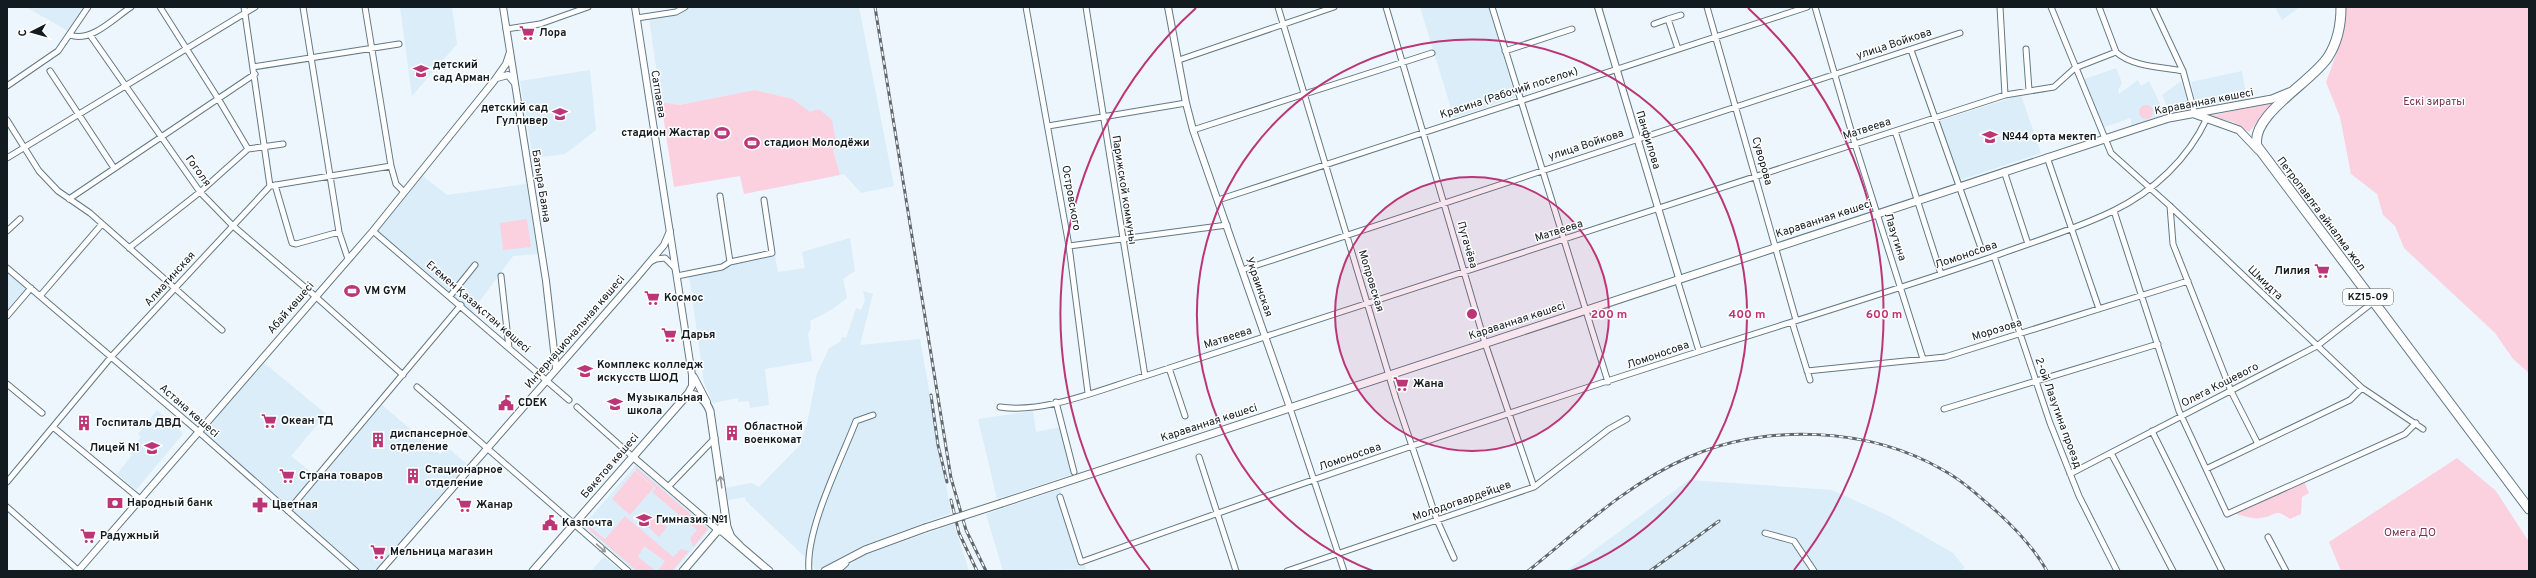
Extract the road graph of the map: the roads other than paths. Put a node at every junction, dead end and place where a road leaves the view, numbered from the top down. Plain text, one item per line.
1 (88, 7) edge
2 (131, 7) edge
3 (160, 7) edge
4 (244, 7) edge
5 (255, 7) edge
6 (303, 7) edge
7 (365, 7) edge
8 (503, 7) edge
9 (588, 7) edge
10 (635, 7) edge
11 (685, 7) edge
12 (1026, 7) edge
13 (1086, 7) edge
14 (1168, 7) edge
15 (1278, 7) edge
16 (1334, 7) edge
17 (1386, 7) edge
18 (1492, 7) edge
19 (1598, 7) edge
20 (1707, 7) edge
21 (1807, 7) edge
22 (1815, 7) edge
23 (2000, 7) edge
24 (2051, 7) edge
25 (2098, 7) edge
26 (2153, 7) edge
27 (2341, 7) edge
28 (245, 13) junction
29 (1680, 15) dead end
30 (637, 18) junction
31 (1668, 19) junction
32 (1282, 24) junction
33 (1654, 24) dead end
34 (506, 29) junction
35 (1572, 29) dead end
36 (1960, 33) dead end
37 (70, 35) junction
38 (90, 35) junction
39 (1716, 37) junction
40 (399, 44) dead end
41 (187, 48) junction
42 (372, 48) junction
43 (1678, 49) junction
44 (2026, 49) dead end
45 (1911, 50) junction
46 (1505, 51) junction
47 (510, 52) junction
48 (2116, 52) junction
49 (1432, 53) dead end
50 (311, 57) junction
51 (1179, 60) junction
52 (1403, 62) junction
53 (254, 67) junction
54 (2075, 68) junction
55 (1616, 69) junction
56 (50, 71) dead end
57 (2183, 71) junction
58 (254, 74) junction
59 (1836, 74) junction
60 (494, 81) junction
61 (7, 86) edge
62 (125, 86) junction
63 (515, 86) junction
64 (2300, 86) junction
65 (2029, 90) junction
66 (1304, 94) junction
67 (2004, 95) junction
68 (219, 100) junction
69 (1519, 101) junction
70 (1186, 103) junction
71 (1736, 107) junction
72 (78, 114) junction
73 (2195, 115) junction
74 (1102, 117) junction
75 (1935, 118) junction
76 (2207, 118) junction
77 (7, 120) edge
78 (1048, 126) junction
79 (1193, 130) junction
80 (1895, 131) junction
81 (1423, 132) junction
82 (161, 137) junction
83 (1637, 139) junction
84 (2103, 139) junction
85 (283, 144) dead end
86 (1855, 144) junction
87 (265, 146) junction
88 (24, 148) junction
89 (248, 149) junction
90 (2259, 151) junction
91 (2047, 157) junction
92 (7, 158) edge
93 (1325, 164) junction
94 (391, 166) junction
95 (114, 168) junction
96 (1541, 170) junction
97 (2004, 171) junction
98 (330, 176) junction
99 (1756, 176) junction
100 (272, 186) junction
101 (1959, 186) junction
102 (2151, 189) junction
103 (200, 192) junction
104 (404, 192) junction
105 (720, 196) dead end
106 (69, 199) junction
107 (764, 200) dead end
108 (1218, 200) junction
109 (1917, 200) junction
110 (1444, 202) junction
111 (2170, 206) junction
112 (1658, 208) junction
113 (2114, 211) junction
114 (1877, 213) junction
115 (20, 219) dead end
116 (102, 224) junction
117 (232, 225) junction
118 (1226, 225) junction
119 (2072, 229) junction
120 (7, 231) edge
121 (373, 231) junction
122 (670, 231) junction
123 (340, 232) junction
124 (1346, 234) junction
125 (1122, 239) junction
126 (1562, 240) junction
127 (2028, 244) junction
128 (1069, 246) junction
129 (1776, 246) junction
130 (129, 248) junction
131 (1981, 248) dead end
132 (1994, 256) junction
133 (348, 259) junction
134 (730, 262) junction
135 (475, 266) dead end
136 (646, 266) junction
137 (7, 268) edge
138 (1242, 270) junction
139 (1464, 273) junction
140 (677, 274) junction
141 (1941, 274) junction
142 (501, 276) dead end
143 (1678, 279) junction
144 (2188, 281) junction
145 (31, 288) junction
146 (175, 288) junction
147 (1901, 288) junction
148 (40, 296) junction
149 (315, 296) junction
150 (450, 296) junction
151 (2142, 296) junction
152 (2372, 303) junction
153 (461, 305) junction
154 (1367, 305) junction
155 (2099, 309) junction
156 (1584, 310) junction
157 (7, 316) edge
158 (1794, 321) junction
159 (222, 330) dead end
160 (2020, 334) junction
161 (1265, 336) junction
162 (1485, 343) junction
163 (2158, 344) junction
164 (2317, 346) junction
165 (509, 348) junction
166 (555, 349) junction
167 (1699, 351) junction
168 (570, 353) junction
169 (111, 357) junction
170 (1923, 359) junction
171 (556, 368) junction
172 (1169, 368) junction
173 (692, 371) junction
174 (1807, 371) junction
175 (403, 375) junction
176 (1388, 375) junction
177 (1145, 376) junction
178 (546, 380) junction
179 (1810, 380) dead end
180 (1608, 382) junction
181 (2036, 382) junction
182 (7, 384) edge
183 (417, 387) dead end
184 (2362, 388) junction
185 (2230, 391) junction
186 (1088, 393) junction
187 (687, 395) junction
188 (569, 400) dead end
189 (1056, 402) junction
190 (708, 406) junction
191 (1000, 406) dead end
192 (577, 407) dead end
193 (1290, 408) junction
194 (1944, 409) dead end
195 (42, 413) dead end
196 (1509, 414) junction
197 (873, 415) dead end
198 (1185, 416) dead end
199 (2181, 416) junction
200 (1627, 419) dead end
201 (2416, 423) junction
202 (53, 427) junction
203 (2423, 430) dead end
204 (2152, 431) junction
205 (199, 432) junction
206 (715, 438) junction
207 (2258, 444) junction
208 (1411, 447) junction
209 (487, 448) junction
210 (2111, 453) junction
211 (633, 457) junction
212 (1199, 457) dead end
213 (2206, 469) junction
214 (1074, 472) dead end
215 (2070, 474) junction
216 (1314, 479) junction
217 (7, 482) edge
218 (668, 487) junction
219 (1534, 487) junction
220 (1060, 497) dead end
221 (140, 499) junction
222 (7, 507) edge
223 (2529, 509) edge
224 (288, 511) junction
225 (1217, 513) junction
226 (1437, 520) junction
227 (725, 521) junction
228 (710, 523) junction
229 (574, 524) junction
230 (718, 530) junction
231 (1765, 533) dead end
232 (2268, 537) dead end
233 (740, 546) junction
234 (858, 552) junction
235 (1339, 554) junction
236 (1454, 558) dead end
237 (78, 570) edge
238 (356, 571) edge
239 (380, 571) edge
240 (533, 571) edge
241 (628, 571) edge
242 (683, 571) edge
243 (765, 571) edge
244 (769, 571) edge
245 (809, 571) edge
246 (825, 571) edge
247 (836, 571) edge
248 (1236, 571) edge
249 (1287, 571) edge
250 (1344, 571) edge
251 (1814, 571) edge
252 (2117, 571) edge
253 (2173, 571) edge
254 (2222, 571) edge
255 (2286, 571) edge

1 - 37 street
2 - 38 street
3 - 41 street
4 - 28 street
5 - 28 street
6 - 50 street
7 - 42 street
8 - 34 street, Батыра Баяна
9 - 34 street
10 - 30 street, Сатпаева
11 - 30 street
12 - 78 street, Островского
13 - 74 street, Парижской коммуны
14 - 51 street, Украинская
15 - 32 street, Мопровская
16 - 32 street
17 - 52 street, Пугачёва
18 - 46 street
19 - 55 street, Панфилова
20 - 39 street, Суворова
21 - 39 street, Красина (Рабочий поселок)
22 - 59 street, Лазутина
23 - 67 street
24 - 54 street, Шмидта
25 - 48 street
26 - 57 street
27 - 64 highway
28 - 41 street
28 - 53 street
29 - 31 street
30 - 122 street, Сатпаева
31 - 33 street
31 - 43 street
32 - 51 street
32 - 66 street, Мопровская
34 - 47 street, Батыра Баяна
35 - 46 street
36 - 45 street, улица Войкова
37 - 38 street
37 - 61 street
38 - 62 street, Гоголя
39 - 43 street, Красина (Рабочий поселок)
39 - 71 street, Суворова
40 - 42 street
41 - 62 street
41 - 68 street
42 - 50 street
42 - 94 street
43 - 55 street, Красина (Рабочий поселок)
44 - 65 street
45 - 59 street, улица Войкова
45 - 75 street
46 - 69 street
47 - 60 street, Абай көшесі
47 - 63 street, Батыра Баяна
48 - 54 street, Матвеева
48 - 57 street
49 - 52 street
50 - 53 street
50 - 98 street
51 - 70 street, Украинская
52 - 66 street
52 - 81 street, Пугачёва
53 - 58 street
54 - 65 street, Матвеева
54 - 84 street, Шмидта
55 - 69 street, Красина (Рабочий поселок)
55 - 83 street, Панфилова
56 - 72 street
57 - 73 street
58 - 68 street
58 - 87 street
59 - 71 street, улица Войкова
59 - 86 street, Лазутина
60 - 63 street
60 - 104 street, Абай көшесі
62 - 72 street
62 - 82 street, Гоголя
63 - 166 street, Батыра Баяна
64 - 73 main road, Караванная көшесі
64 - 90 highway
65 - 67 street, Матвеева
66 - 79 street
66 - 93 street, Мопровская
67 - 75 street, Матвеева
68 - 82 street
68 - 89 street
69 - 81 street, Красина (Рабочий поселок)
69 - 96 street
70 - 74 street
70 - 79 street, Украинская
71 - 83 street, улица Войкова
71 - 99 street, Суворова
72 - 88 street
72 - 95 street
73 - 76 main road
73 - 84 main road, Караванная көшесі
74 - 78 street
74 - 125 street, Парижской коммуны
75 - 80 street, Матвеева
75 - 101 street
76 - 90 main road
76 - 102 street, Ломоносова
77 - 88 street
78 - 128 street, Островского
79 - 108 street, Украинская
80 - 86 street, Матвеева
80 - 109 street
81 - 93 street, Красина (Рабочий поселок)
81 - 110 street, Пугачёва
82 - 95 street
82 - 103 street, Гоголя
83 - 96 street, улица Войкова
83 - 112 street, Панфилова
84 - 91 main road, Караванная көшесі
84 - 102 street, Шмидта
85 - 87 street
86 - 99 street, Матвеева
86 - 114 street, Лазутина
87 - 89 street
87 - 100 street
88 - 92 street
88 - 106 street
89 - 103 street
90 - 152 highway, Петропавлға айналма жол / KZ15-09
91 - 97 main road, Караванная көшесі
91 - 119 street
93 - 108 street, Красина (Рабочий поселок)
93 - 124 street, Мопровская
94 - 98 street
94 - 104 street
95 - 106 street
96 - 110 street, улица Войкова
96 - 126 street
97 - 101 main road, Караванная көшесі
97 - 127 street
98 - 100 street
98 - 123 street
99 - 112 street, Матвеева
99 - 129 street, Суворова
100 - 117 street, Алматинская
100 - 123 street
101 - 109 main road, Караванная көшесі
101 - 131 street
102 - 111 street, Шмидта
102 - 113 street, Ломоносова
103 - 117 street, Гоголя
103 - 130 street
104 - 121 street, Абай көшесі
105 - 134 street
106 - 116 street
107 - 134 street
108 - 118 street, Украинская
109 - 114 main road, Караванная көшесі
109 - 141 street
110 - 124 street, улица Войкова
110 - 139 street, Пугачёва
111 - 144 street
111 - 164 street, Шмидта
112 - 126 street, Матвеева
112 - 143 street, Панфилова
113 - 119 street, Ломоносова
113 - 151 street
114 - 129 main road, Караванная көшесі
114 - 147 street, Лазутина
115 - 120 street
116 - 130 street
116 - 148 street
117 - 146 street, Алматинская
117 - 149 street, Гоголя
118 - 125 street
118 - 138 street, Украинская
119 - 127 street, Ломоносова
119 - 155 street
121 - 133 street, Абай көшесі
121 - 150 street, Егемен Қазақстан көшесі
122 - 136 street, Интернациональная көшесі
122 - 140 street, Сатпаева
123 - 133 street
124 - 138 street, улица Войкова
124 - 154 street, Мопровская
125 - 128 street
125 - 177 street, Парижской коммуны
126 - 139 street, Матвеева
126 - 156 street
127 - 132 street, Ломоносова
128 - 186 street, Островского
129 - 143 main road, Караванная көшесі
129 - 158 street, Суворова
130 - 146 street
132 - 141 street, Ломоносова
132 - 160 street, 2-ой Лазутина проезд
133 - 149 street, Абай көшесі
134 - 140 street
135 - 150 street
136 - 140 street
136 - 168 street, Интернациональная көшесі
137 - 145 street, Астана көшесі
138 - 161 street, Украинская
139 - 154 street, Матвеева
139 - 162 street, Пугачёва
140 - 173 street, Сатпаева
141 - 147 street, Ломоносова
142 - 165 street
143 - 156 main road, Караванная көшесі
143 - 167 street, Панфилова
144 - 151 street, Морозова
144 - 185 street
145 - 148 street, Астана көшесі
145 - 157 street
146 - 159 street
146 - 169 street, Алматинская
147 - 158 street, Ломоносова
147 - 170 street, Лазутина
148 - 169 street, Астана көшесі
149 - 175 street, Гоголя
149 - 205 street, Абай көшесі
150 - 153 street, Егемен Қазақстан көшесі
151 - 155 street, Морозова
151 - 163 street
152 - 164 street, Олега Кошевого
152 - 223 highway, Петропавлға айналма жол / KZ15-09
153 - 165 street, Егемен Қазақстан көшесі
153 - 175 street
154 - 161 street, Матвеева
154 - 176 street, Мопровская
155 - 160 street, Морозова
156 - 162 main road, Караванная көшесі
156 - 180 street
158 - 167 street, Ломоносова
158 - 174 street, Суворова
160 - 170 street, Морозова
160 - 181 street, 2-ой Лазутина проезд
161 - 172 street, Матвеева
161 - 193 street, Украинская
162 - 176 main road, Караванная көшесі
162 - 196 street, Пугачёва
163 - 181 street
163 - 199 street
164 - 184 street, Шмидта
164 - 185 street, Олега Кошевого
165 - 178 street, Егемен Қазақстан көшесі
166 - 168 street
166 - 171 street, Батыра Баяна
167 - 180 street, Ломоносова
168 - 171 street, Интернациональная көшесі
169 - 202 street, Алматинская
169 - 205 street, Астана көшесі
170 - 174 street, Морозова
171 - 178 street, Интернациональная көшесі
172 - 177 street, Матвеева
172 - 198 street
173 - 187 street, Бөкетов көшесі
173 - 190 street
174 - 179 street, Суворова
175 - 224 street
176 - 193 main road, Караванная көшесі
176 - 208 street, Мопровская
177 - 186 street, Матвеева
178 - 188 street, Егемен Қазақстан көшесі
178 - 209 street, Интернациональная көшесі
180 - 196 street, Ломоносова
181 - 194 street
181 - 215 street, 2-ой Лазутина проезд
182 - 195 street
183 - 209 street
184 - 201 street, Шмидта
184 - 207 street
185 - 199 street, Олега Кошевого
185 - 207 street
186 - 189 street, Матвеева
187 - 190 main road
187 - 211 main road, Бөкетов көшесі
189 - 191 street, Матвеева
189 - 214 street
190 - 206 main road
192 - 211 street
193 - 216 street, Украинская
193 - 234 main road, Караванная көшесі, bridge
196 - 208 street, Ломоносова
196 - 219 street, Пугачёва
197 - 245 street
199 - 204 street, Олега Кошевого
199 - 213 street
200 - 219 street, Молодогвардейцев
201 - 203 street, Шмидта
201 - 213 street
202 - 217 street, Алматинская
202 - 221 street
204 - 210 street, Олега Кошевого
204 - 254 street
205 - 221 street, Абай көшесі
205 - 224 street, Астана көшесі
206 - 218 street
227 -> 206 main road
207 - 213 street
208 - 216 street, Ломоносова
208 - 226 street, Мопровская
209 - 229 street
209 - 239 street, Интернациональная көшесі
210 - 215 street, Олега Кошевого
210 - 253 street
211 - 218 street
211 - 229 main road, Бөкетов көшесі
212 - 225 street
215 - 252 street, 2-ой Лазутина проезд
216 - 225 street, Ломоносова
216 - 235 street, Украинская
218 - 228 street
219 - 226 street, Молодогвардейцев
220 - 225 street, Ломоносова
221 - 237 street, Абай көшесі
222 - 237 street
224 - 238 street, Астана көшесі
225 - 248 street
226 - 235 street, Молодогвардейцев
226 - 236 street, Мопровская
227 - 228 street
227 - 230 street
227 - 233 main road
228 - 230 street
229 - 240 main road, Бөкетов көшесі
229 -> 241 street
230 - 233 main road
230 - 242 main road
230 - 243 main road
231 - 251 street
232 - 255 street
233 - 244 main road
234 - 246 main road, Караванная көшесі
234 - 247 main road, Караванная көшесі
235 - 249 street, Молодогвардейцев
235 - 250 street, Украинская

